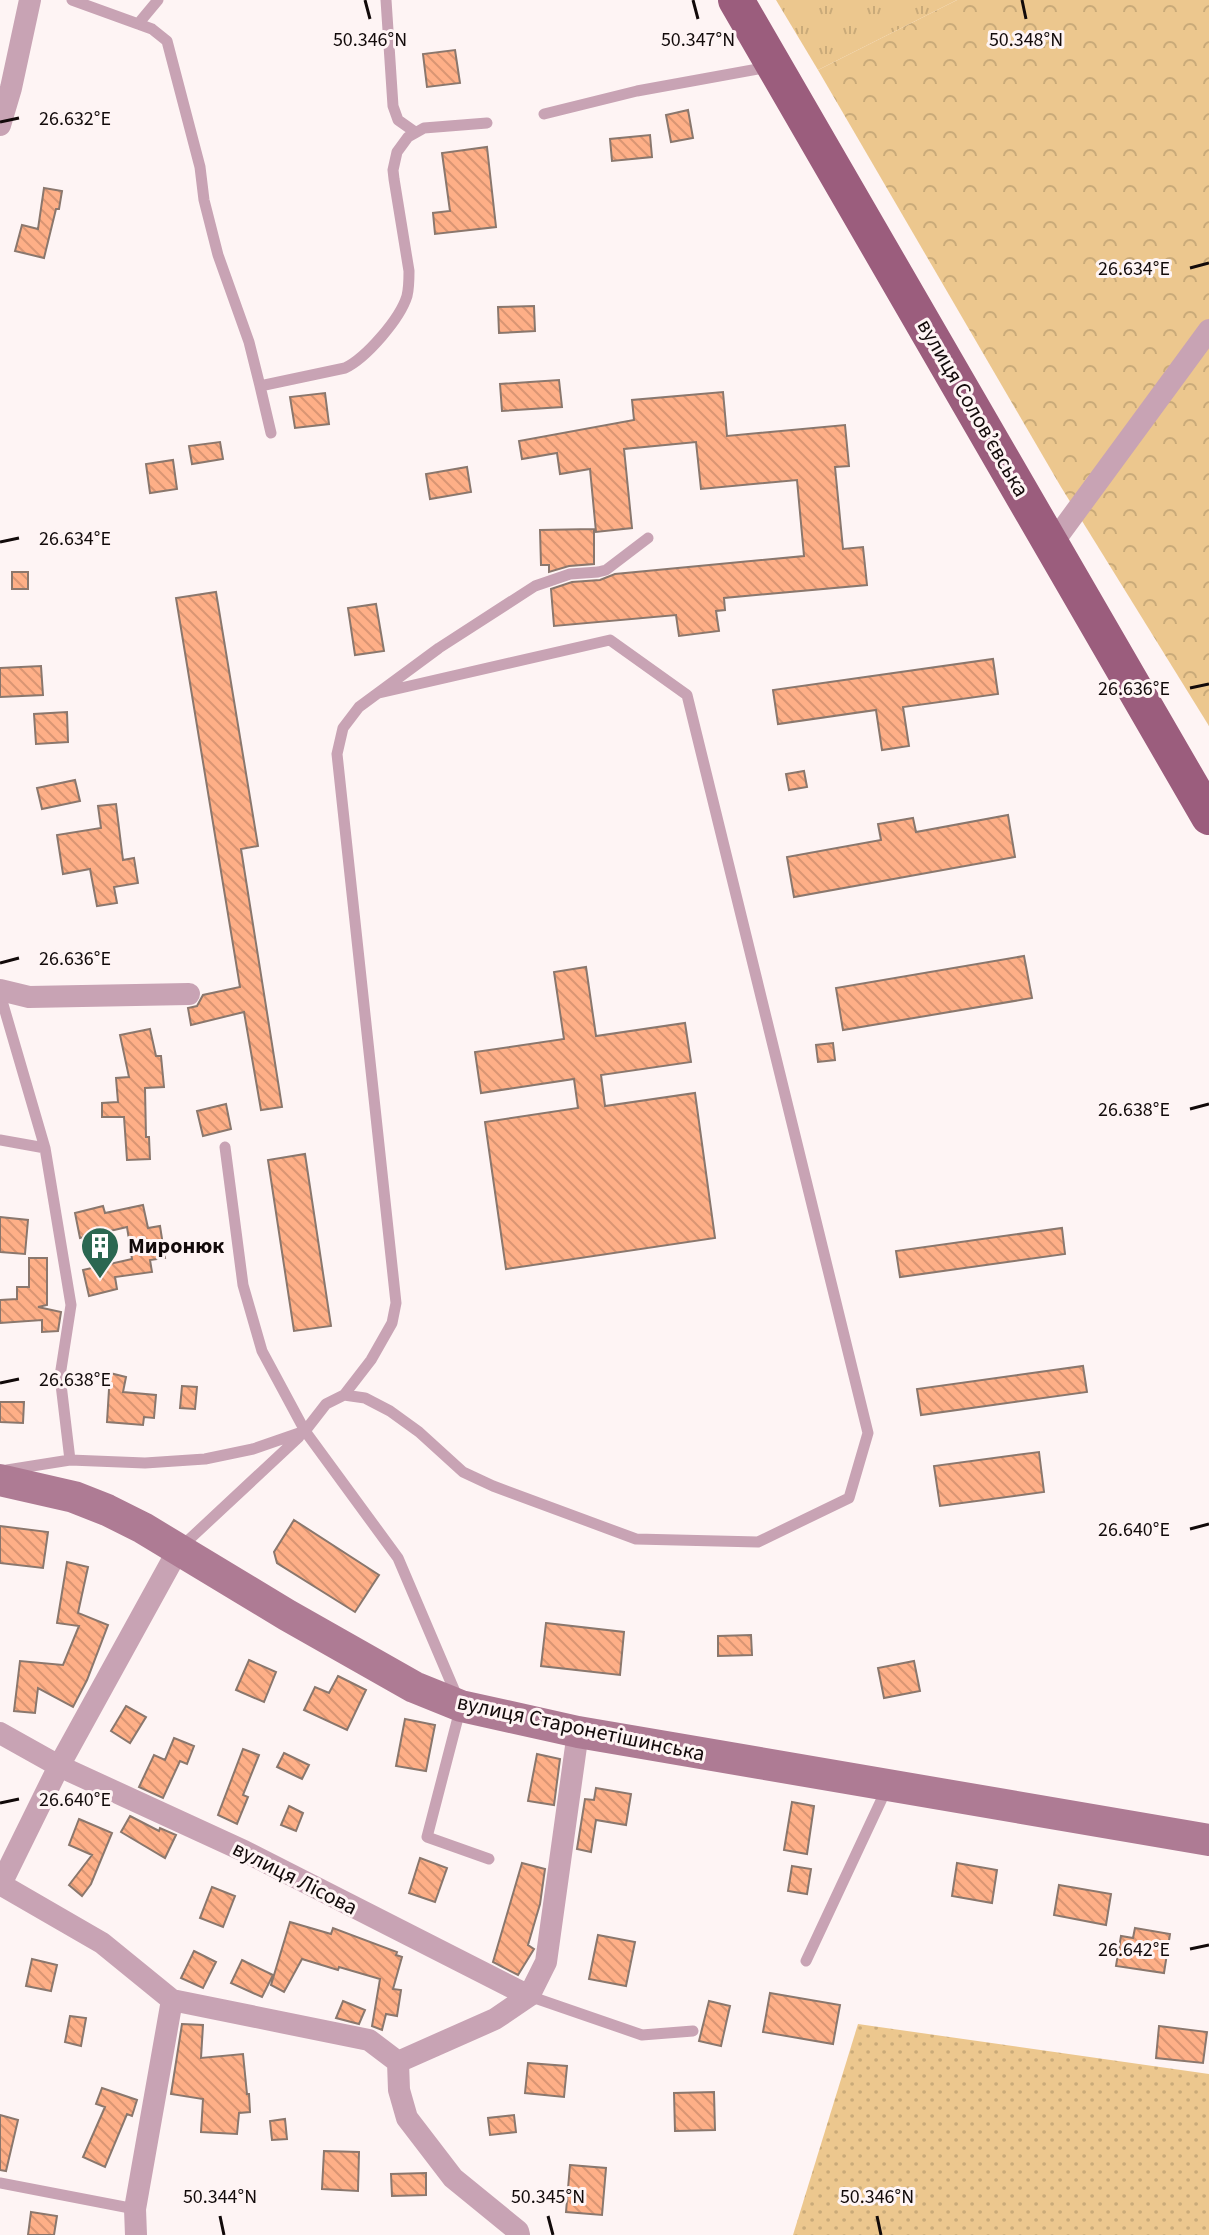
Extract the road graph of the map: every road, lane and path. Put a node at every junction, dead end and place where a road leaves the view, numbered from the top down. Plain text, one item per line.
1 (30, 0) edge
2 (72, 0) edge
3 (158, 0) edge
4 (386, 0) edge
5 (736, 0) edge
6 (138, 24) junction
7 (774, 66) junction
8 (544, 114) dead end
9 (487, 123) dead end
10 (0, 125) edge
11 (415, 132) junction
12 (1209, 330) edge
13 (260, 386) junction
14 (271, 433) dead end
15 (648, 538) dead end
16 (1052, 544) junction
17 (379, 693) junction
18 (1209, 817) edge
19 (0, 992) edge
20 (189, 994) dead end
21 (0, 1140) edge
22 (225, 1147) dead end
23 (45, 1148) junction
24 (344, 1395) junction
25 (305, 1431) junction
26 (70, 1460) junction
27 (0, 1471) edge
28 (0, 1480) edge
29 (178, 1550) junction
30 (461, 1706) junction
31 (578, 1732) junction
32 (0, 1733) edge
33 (59, 1766) junction
34 (888, 1786) junction
35 (1209, 1840) edge
36 (489, 1859) dead end
37 (1, 1884) edge
38 (806, 1961) dead end
39 (529, 1996) junction
40 (172, 2000) junction
41 (693, 2031) dead end
42 (398, 2062) junction
43 (0, 2183) edge
44 (135, 2209) junction
45 (136, 2235) edge
46 (519, 2235) edge

1 - 10 street
2 - 6 lane
3 - 6 lane
4 - 11 lane
5 - 7 main road, вулиця Соловʼєвська
6 - 13 lane
7 - 8 lane
7 - 16 main road, вулиця Соловʼєвська
9 - 11 lane
11 - 13 lane
12 - 16 street
13 - 14 lane
15 - 17 lane
16 - 18 main road, вулиця Соловʼєвська
17 - 24 lane
17 - 24 lane
19 - 20 street
19 - 23 lane
21 - 23 lane
22 - 25 lane
23 - 26 lane
24 - 25 lane
25 - 26 lane
25 - 29 lane
25 - 30 lane
26 - 27 lane
28 - 29 main road, вулиця Старонетішинська
29 - 30 main road, вулиця Старонетішинська
29 - 33 street
30 - 31 main road, вулиця Старонетішинська
30 - 36 lane
31 - 34 main road, вулиця Старонетішинська
31 - 39 street
32 - 33 street, вулиця Лісова
33 - 37 street
33 - 39 street, вулиця Лісова
34 - 35 main road, вулиця Старонетішинська
34 - 38 lane
37 - 40 street
39 - 41 lane
39 - 42 street
40 - 42 street
40 - 44 street
42 - 46 street
43 - 44 lane
44 - 45 street

